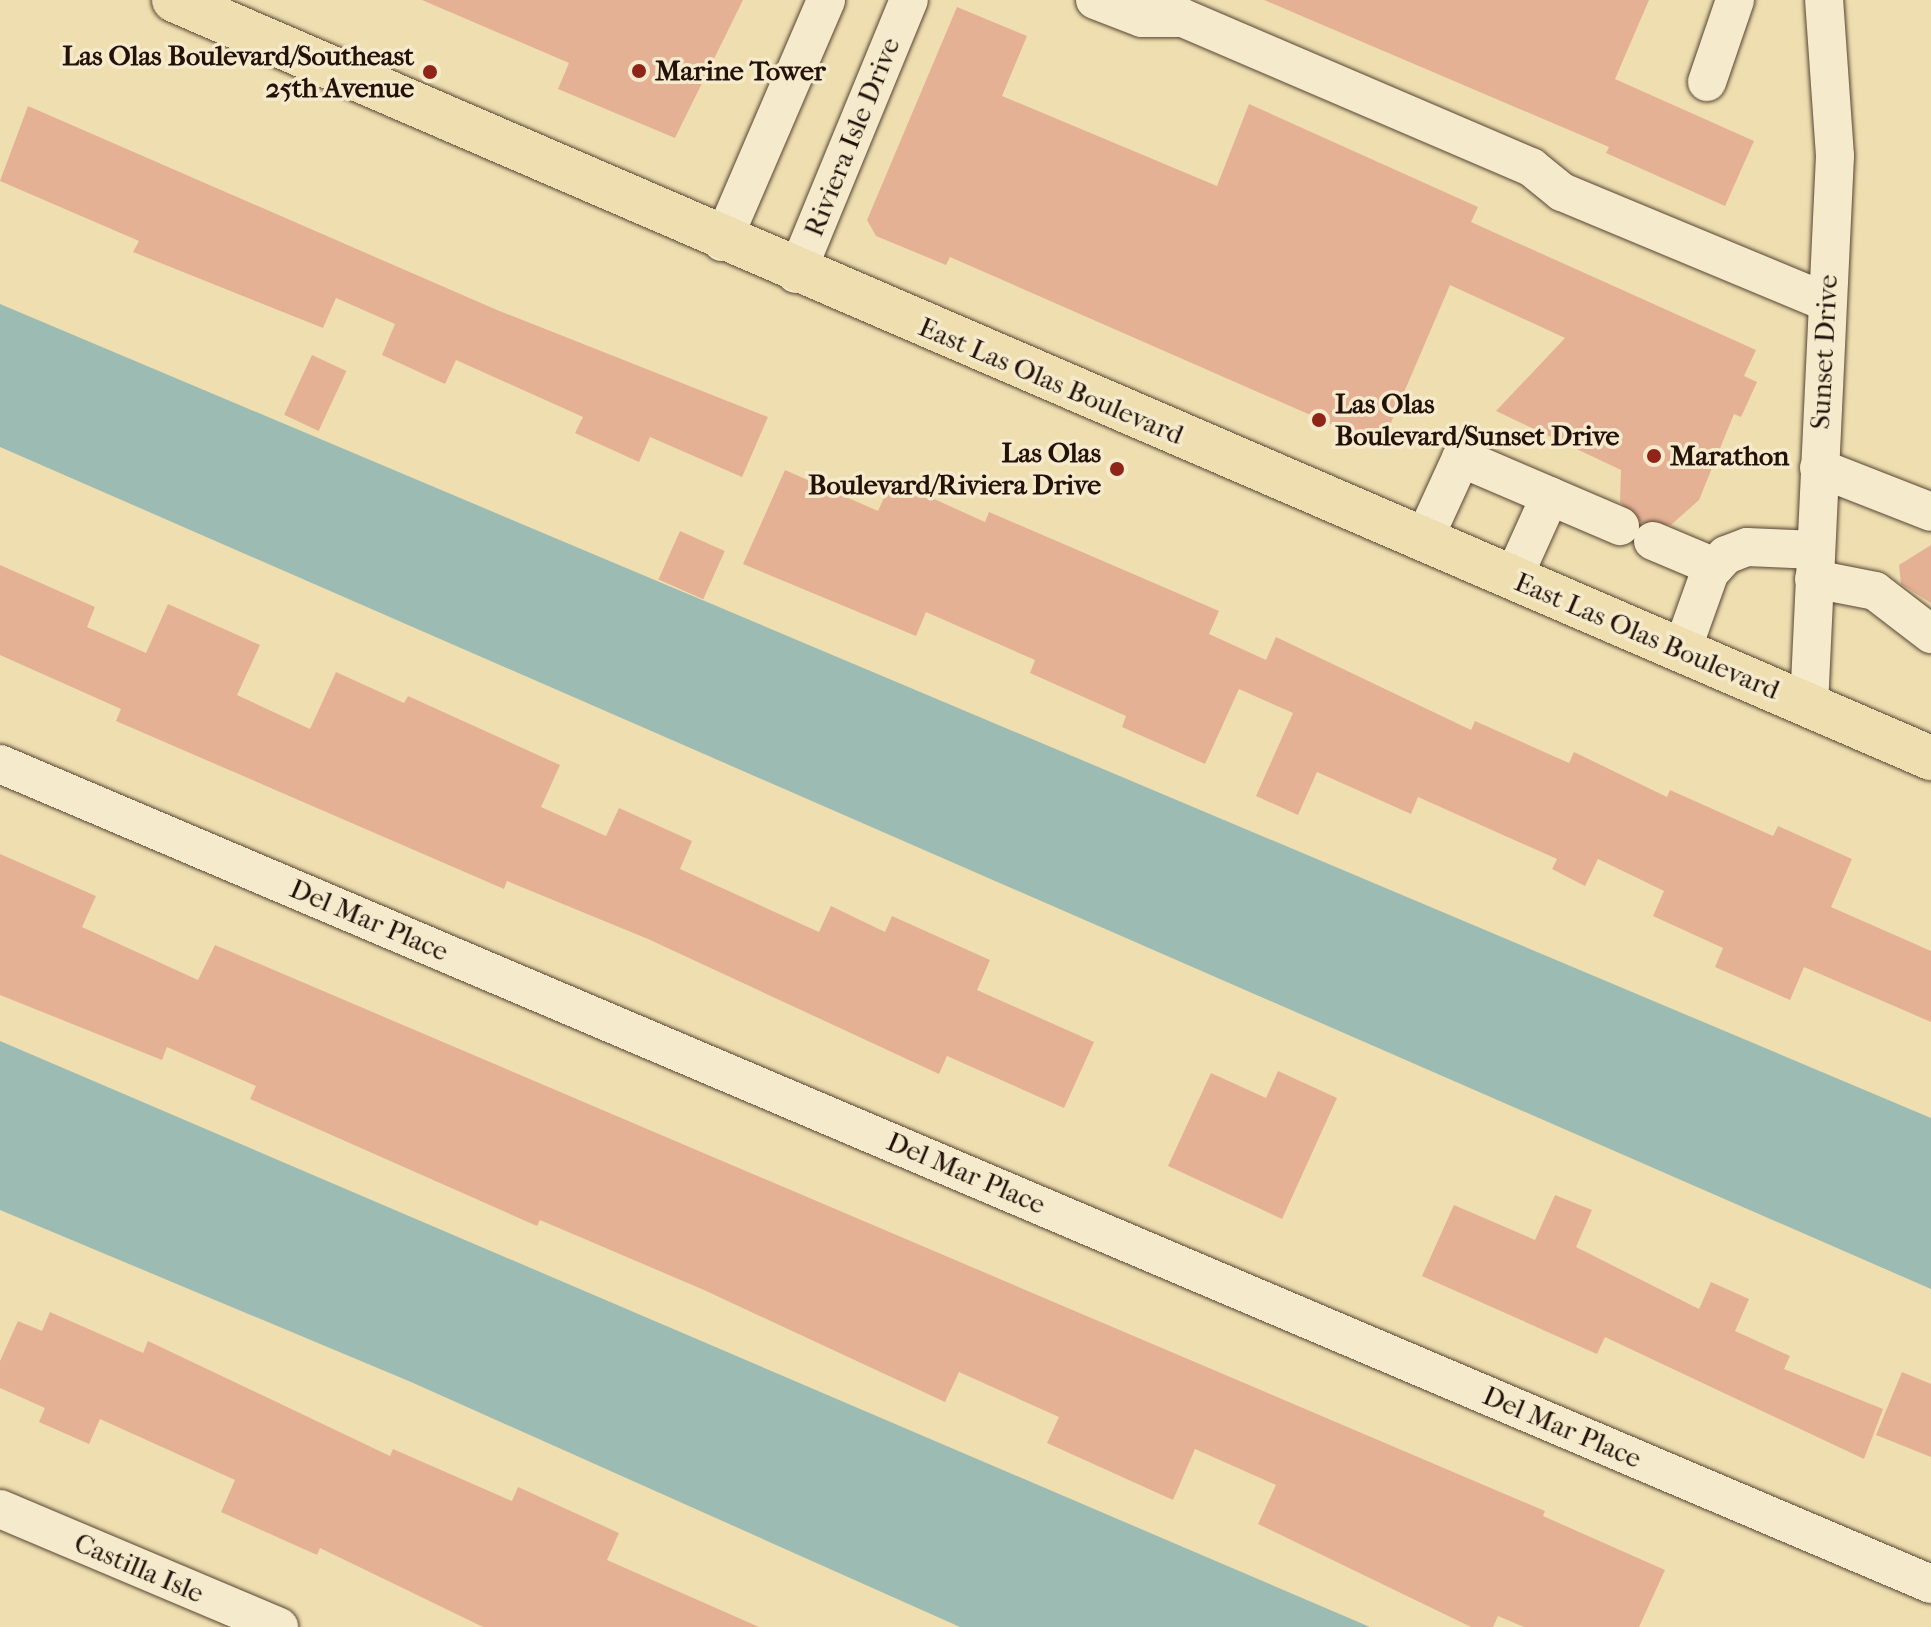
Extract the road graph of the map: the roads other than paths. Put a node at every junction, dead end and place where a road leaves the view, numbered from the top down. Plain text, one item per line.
1 (174, 0) edge
2 (826, 0) edge
3 (909, 0) edge
4 (1095, 0) edge
5 (1735, 0) edge
6 (1824, 0) edge
7 (1707, 82) dead end
8 (722, 242) junction
9 (796, 274) junction
10 (1826, 302) junction
11 (1819, 468) junction
12 (1550, 496) junction
13 (1931, 512) edge
14 (1424, 539) junction
15 (1815, 565) junction
16 (1715, 567) junction
17 (1513, 578) junction
18 (1931, 634) edge
19 (1682, 650) junction
20 (1809, 705) junction
21 (1931, 758) edge
22 (0, 764) edge
23 (0, 1509) edge
24 (1931, 1584) edge
25 (279, 1627) edge

1 - 8 main road, East Las Olas Boulevard
2 - 8 street
3 - 9 street, Riviera Isle Drive
4 - 10 street
5 - 7 street
6 - 10 street, Sunset Drive
8 - 9 main road, East Las Olas Boulevard
9 - 14 main road, East Las Olas Boulevard
10 - 11 street, Sunset Drive
11 - 13 street
11 - 15 street, Sunset Drive
12 - 14 street
12 - 16 street
12 - 17 street
14 - 17 main road, East Las Olas Boulevard
15 - 16 street
15 - 18 street
15 - 20 street, Sunset Drive
16 - 19 street
17 - 19 main road, East Las Olas Boulevard
19 - 20 main road, East Las Olas Boulevard
20 - 21 main road, East Las Olas Boulevard
22 - 24 street, Del Mar Place
23 - 25 street, Castilla Isle

